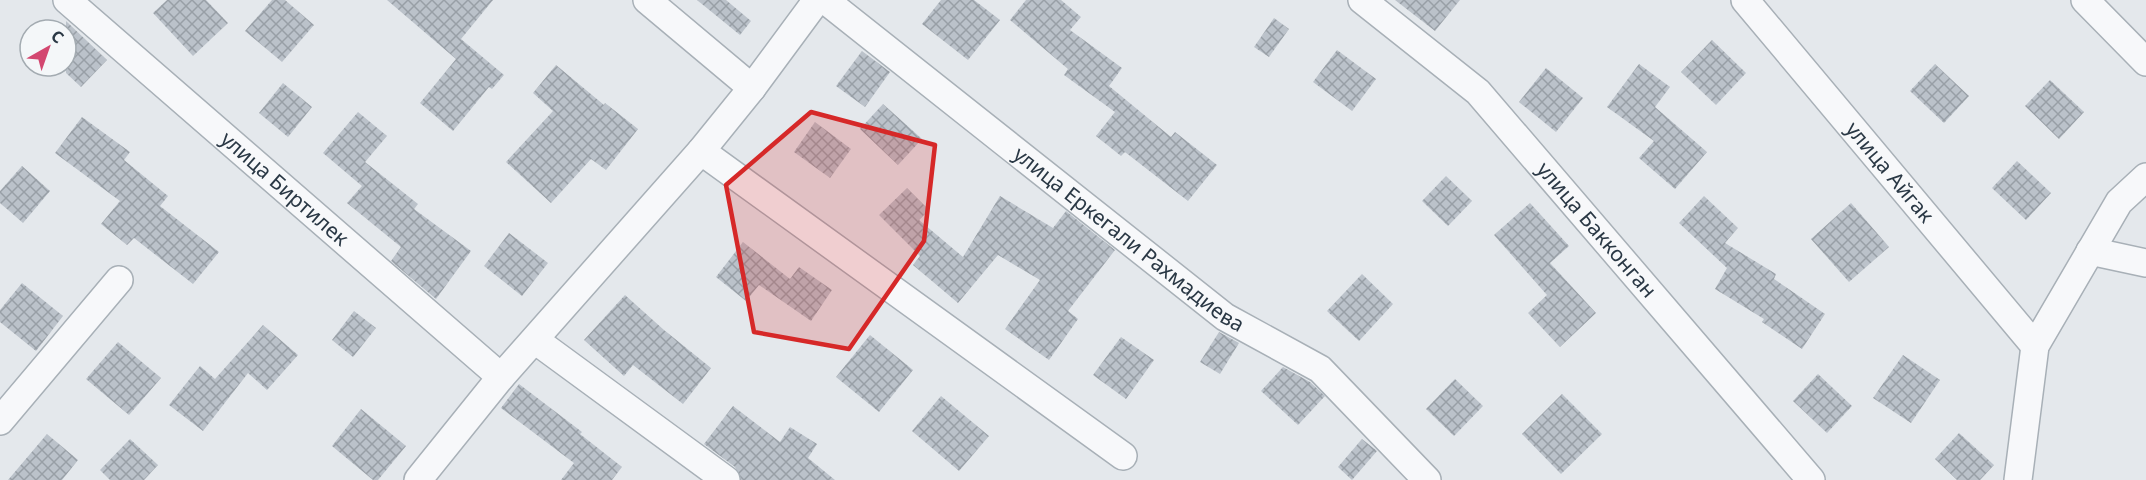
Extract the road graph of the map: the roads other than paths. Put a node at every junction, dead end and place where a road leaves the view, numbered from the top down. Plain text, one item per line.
1 (67, 0) edge
2 (646, 0) edge
3 (817, 0) edge
4 (825, 0) edge
5 (1362, 0) edge
6 (1745, 0) edge
7 (2085, 0) edge
8 (2146, 62) edge
9 (752, 88) junction
10 (701, 151) junction
11 (2146, 177) edge
12 (2090, 251) junction
13 (2146, 263) edge
14 (119, 280) dead end
15 (535, 340) junction
16 (2035, 346) junction
17 (501, 376) junction
18 (0, 421) edge
19 (1123, 456) dead end
20 (418, 480) edge
21 (726, 480) edge
22 (1427, 480) edge
23 (1811, 480) edge
24 (2018, 480) edge

1 - 17 street, улица Биртилек
2 - 9 street
3 - 9 street
4 - 22 street, улица Еркегали Рахмадиева
5 - 23 street, улица Бакконган
6 - 16 street, улица Айгак
7 - 8 street
9 - 10 street
10 - 15 street
10 - 19 street
11 - 12 street
12 - 13 street
12 - 16 street
14 - 18 street
15 - 17 street
15 - 21 street
16 - 24 street
17 - 20 street

